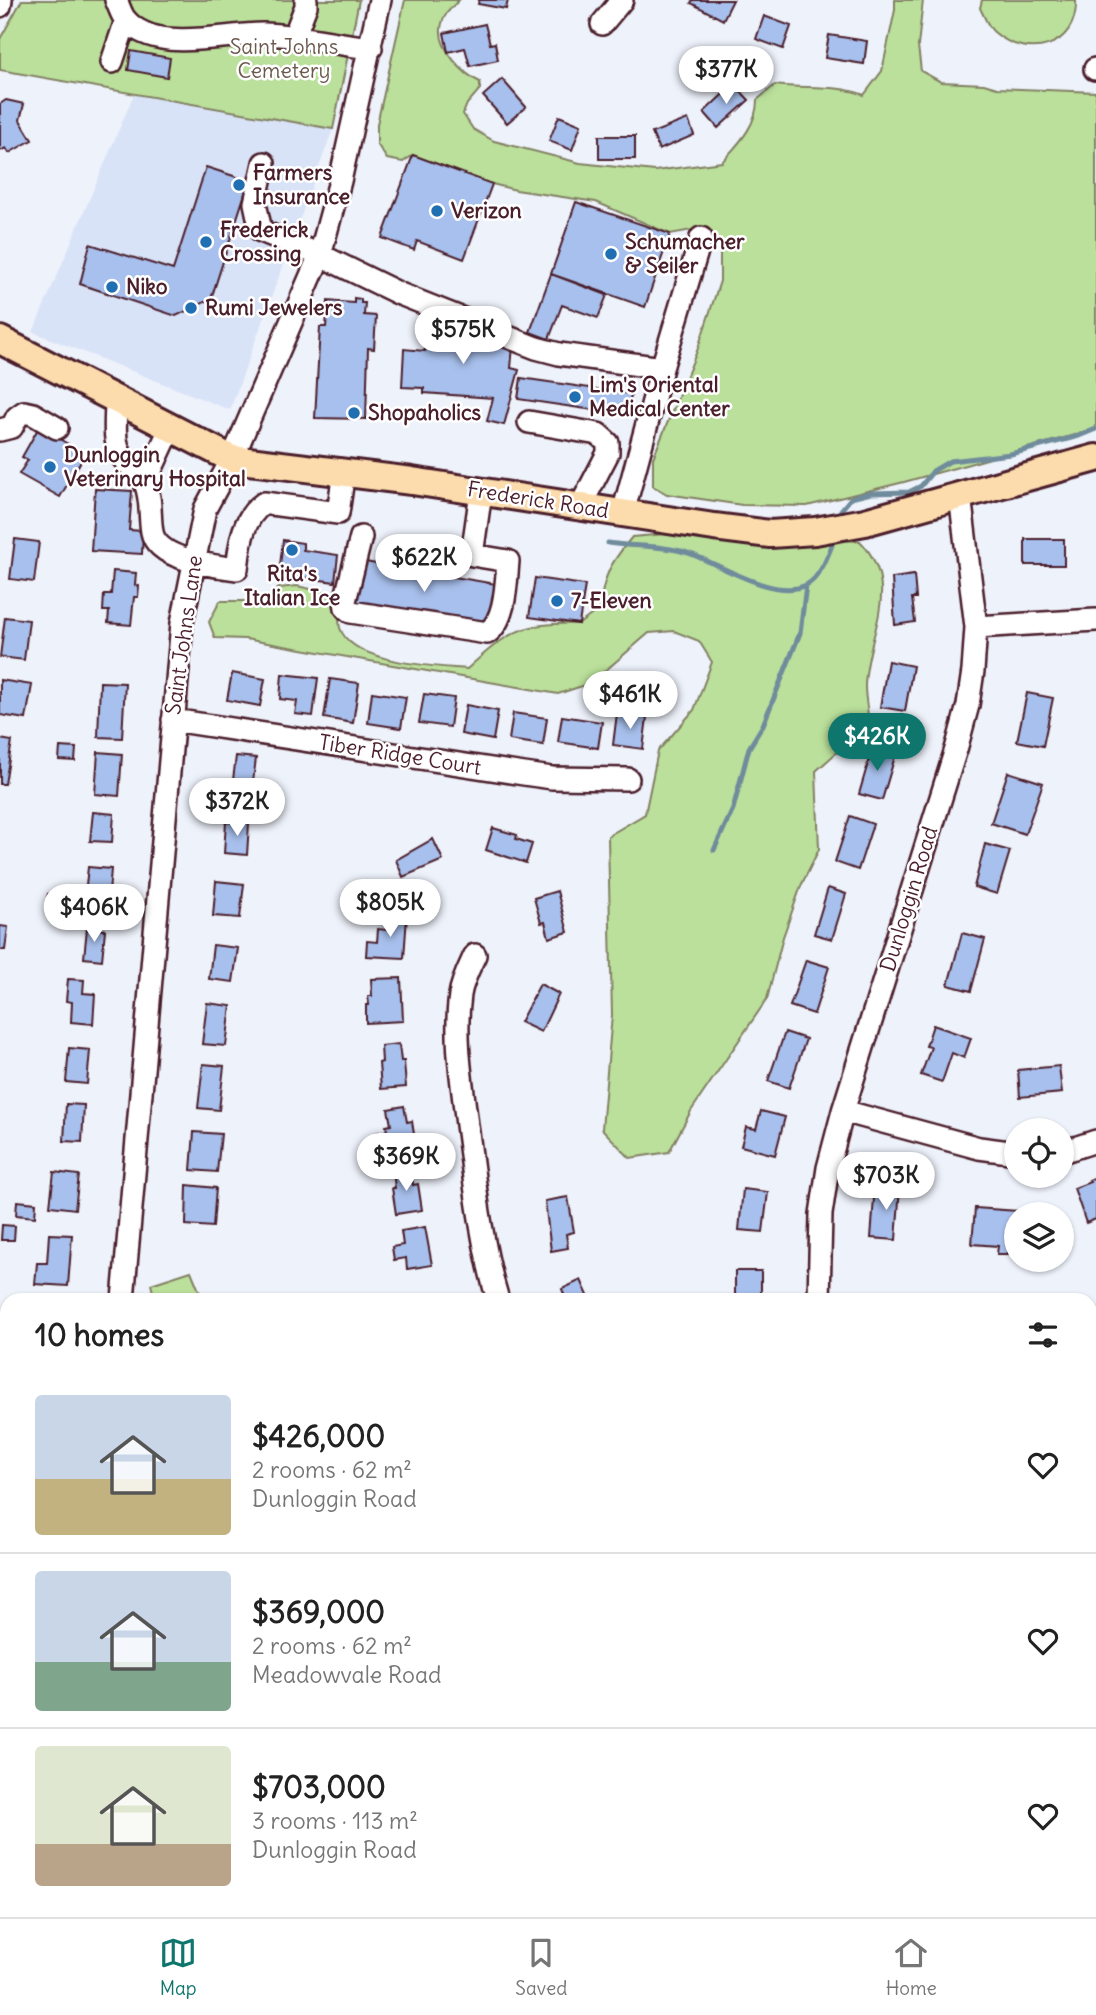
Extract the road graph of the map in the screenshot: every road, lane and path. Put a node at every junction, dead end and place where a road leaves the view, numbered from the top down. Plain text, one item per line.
1 (1, 0) edge
2 (116, 0) edge
3 (306, 0) edge
4 (380, 0) edge
5 (622, 0) edge
6 (0, 6) edge
7 (126, 20) junction
8 (602, 24) dead end
9 (294, 37) junction
10 (370, 48) junction
11 (112, 62) dead end
12 (264, 163) dead end
13 (701, 238) dead end
14 (320, 255) junction
15 (0, 343) edge
16 (662, 368) junction
17 (116, 401) junction
18 (529, 422) dead end
19 (57, 428) dead end
20 (170, 429) junction
21 (0, 430) edge
22 (1096, 458) edge
23 (232, 459) junction
24 (345, 472) junction
25 (145, 483) junction
26 (481, 492) junction
27 (960, 495) junction
28 (580, 507) junction
29 (623, 513) junction
30 (360, 537) dead end
31 (192, 563) junction
32 (1096, 620) edge
33 (976, 627) junction
34 (173, 720) junction
35 (628, 779) dead end
36 (475, 955) dead end
37 (843, 1111) junction
38 (1096, 1140) edge
39 (1074, 1148) edge
40 (1004, 1151) edge
41 (124, 1293) edge
42 (496, 1293) edge
43 (819, 1293) edge

1 - 6 street
2 - 7 street
3 - 9 street
4 - 10 street, Saint Johns Lane
5 - 8 street
7 - 9 street
7 - 11 street
9 - 10 street
10 - 14 street, Saint Johns Lane
12 - 14 street
13 - 16 street
14 - 16 street
14 - 23 street, Saint Johns Lane
15 - 17 main road, Frederick Road
16 - 29 street
17 - 20 main road, Frederick Road
17 - 25 street
18 - 28 street
19 - 21 street
20 - 23 main road, Frederick Road
20 - 25 street
22 - 27 main road, Frederick Road
23 - 24 main road, Frederick Road
23 - 31 street, Saint Johns Lane
24 - 26 main road, Frederick Road
24 - 31 street
25 - 31 street
26 - 28 main road, Frederick Road
26 - 30 street
27 - 29 main road, Frederick Road
27 - 33 street, Dunloggin Road
28 - 29 main road, Frederick Road
31 - 34 street, Saint Johns Lane
32 - 33 street
33 - 37 street, Dunloggin Road
34 - 35 street, Tiber Ridge Court
34 - 41 street, Saint Johns Lane
36 - 42 street
37 - 40 street
37 - 43 street, Dunloggin Road
38 - 39 street

